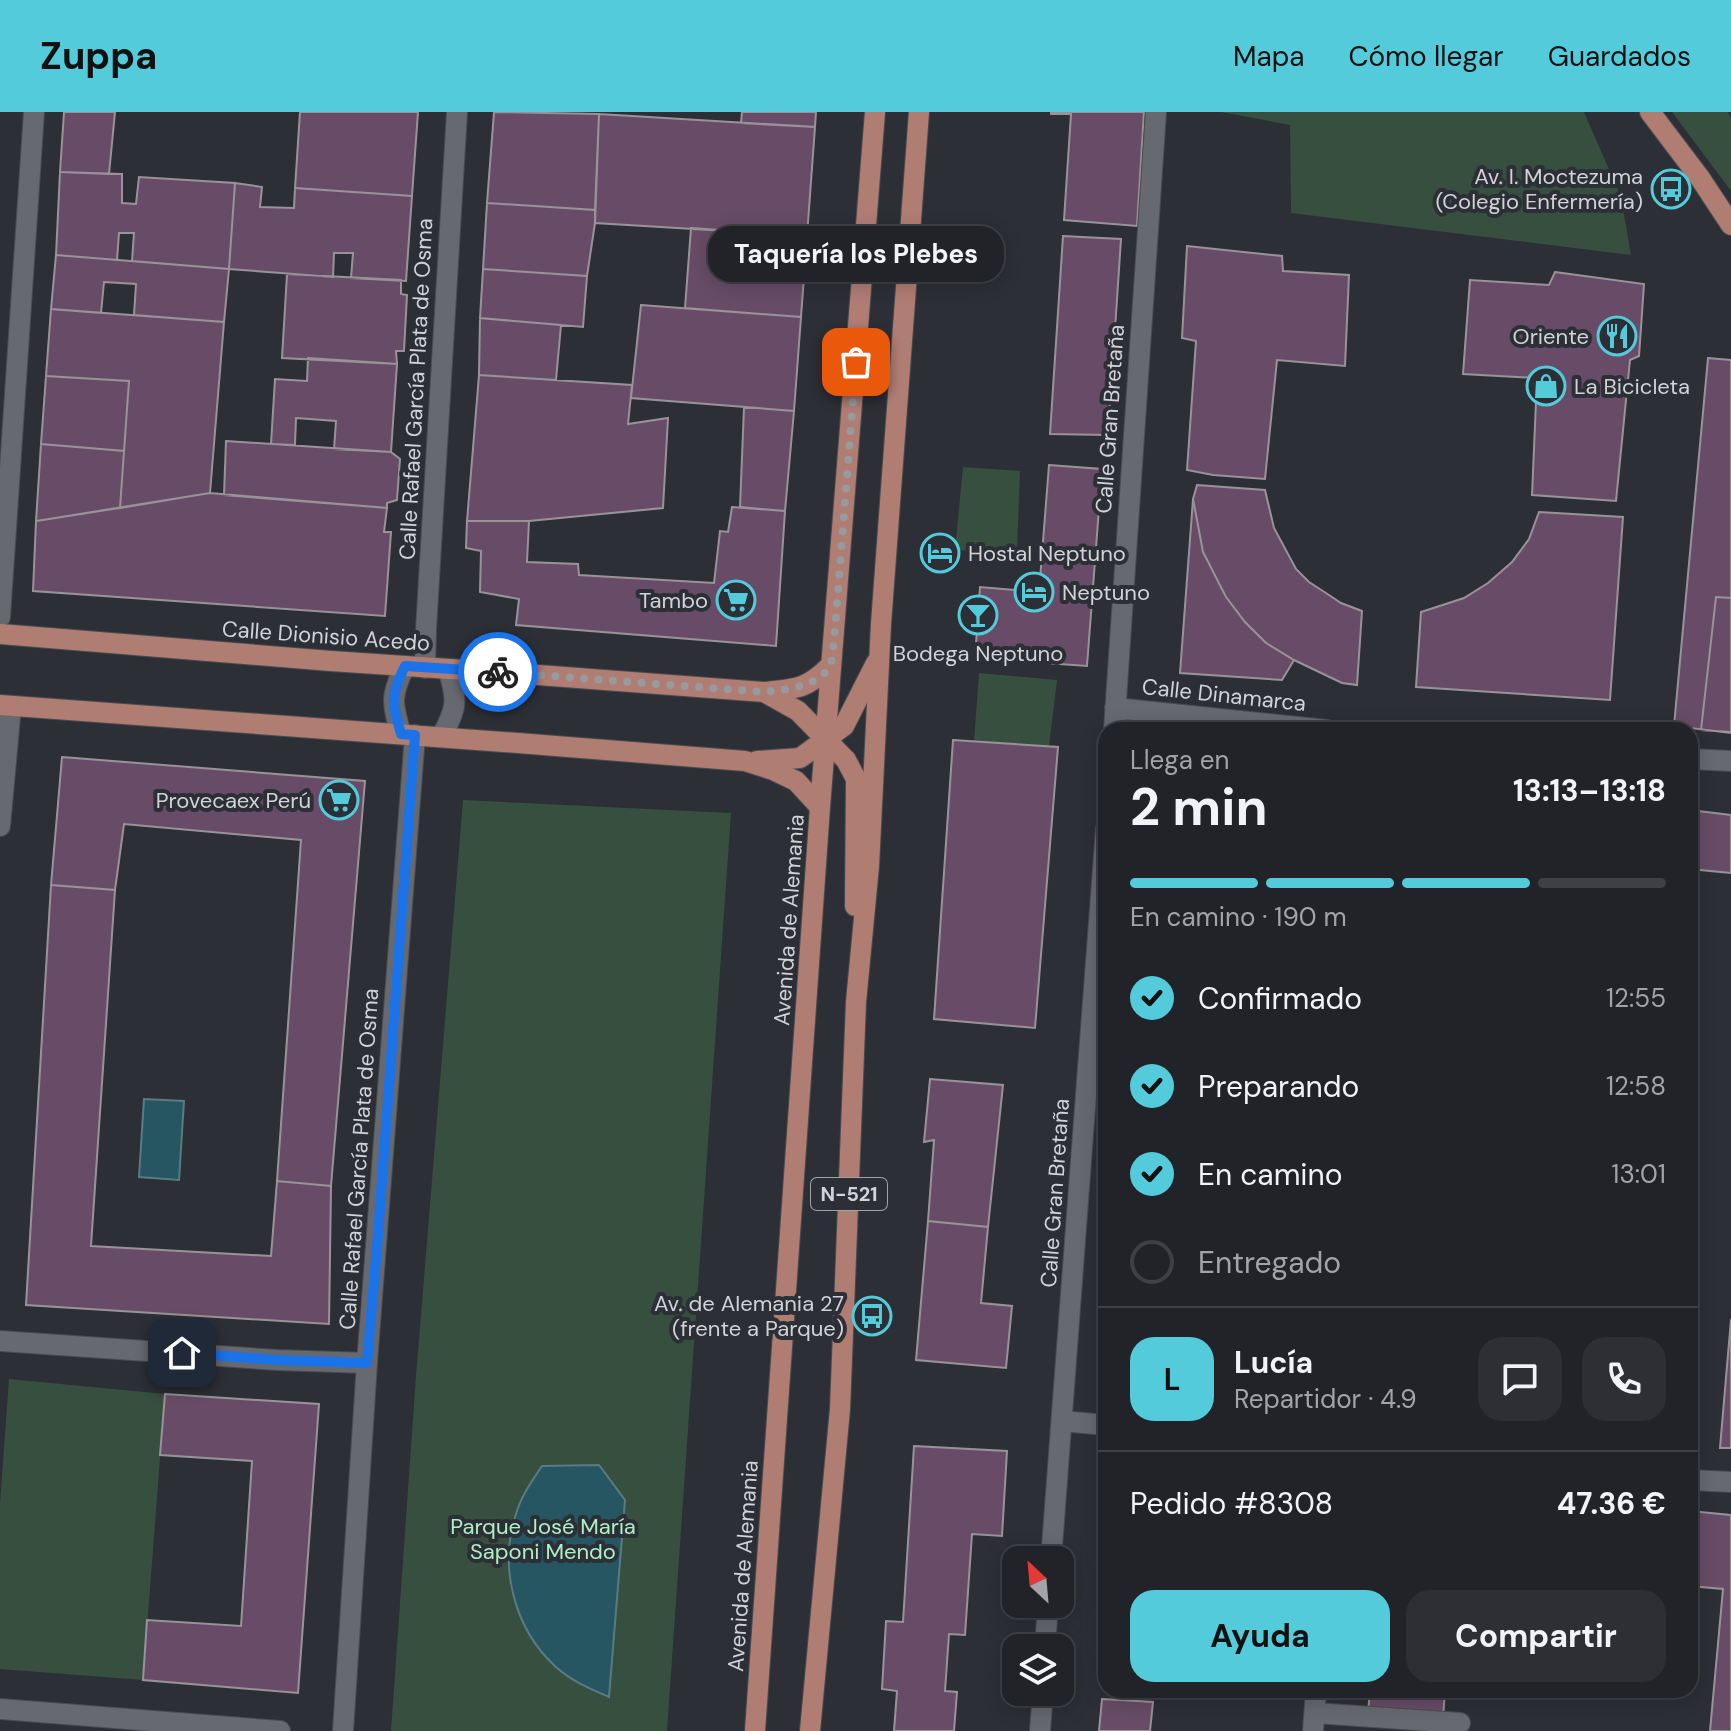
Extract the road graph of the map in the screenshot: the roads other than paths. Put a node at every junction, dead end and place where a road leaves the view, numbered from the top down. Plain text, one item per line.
1 (34, 112) edge
2 (457, 112) edge
3 (875, 112) edge
4 (919, 112) edge
5 (1156, 112) edge
6 (1650, 112) edge
7 (1731, 225) edge
8 (0, 617) edge
9 (0, 634) edge
10 (879, 657) junction
11 (831, 665) junction
12 (415, 667) junction
13 (448, 669) junction
14 (764, 692) junction
15 (5, 706) edge
16 (1115, 708) junction
17 (1114, 722) edge
18 (1250, 722) edge
19 (408, 734) junction
20 (441, 737) junction
21 (826, 739) junction
22 (1698, 759) edge
23 (745, 761) junction
24 (1731, 761) edge
25 (820, 807) junction
26 (0, 826) edge
27 (1098, 937) edge
28 (856, 1002) junction
29 (0, 1341) edge
30 (367, 1363) junction
31 (1062, 1421) junction
32 (1098, 1424) edge
33 (1698, 1480) edge
34 (1731, 1482) edge
35 (1052, 1546) edge
36 (1316, 1698) edge
37 (1042, 1706) edge
38 (0, 1709) edge
39 (1314, 1722) edge
40 (1460, 1723) dead end
41 (280, 1731) edge
42 (343, 1731) edge
43 (755, 1731) edge
44 (810, 1731) edge
45 (1040, 1731) edge

1 - 8 street
2 - 12 street, Calle Rafael García Plata de Osma
3 - 11 main road, Avenida de Alemania / N-521
4 - 10 main road, N-521
5 - 16 street, Calle Gran Bretaña
6 - 7 main road
9 - 12 main road, Calle Dionisio Acedo
10 - 21 main road
10 - 28 main road, N-521
11 - 14 main road, Calle Dionisio Acedo
11 - 21 main road, Avenida de Alemania / N-521
12 - 13 main road, Calle Dionisio Acedo
12 - 19 street
13 - 14 main road, Calle Dionisio Acedo
13 - 20 street
14 - 21 main road
15 - 19 main road
15 - 26 street
16 - 17 street, Calle Gran Bretaña
16 - 18 street, Calle Dinamarca
19 - 20 main road
19 - 30 street, Calle Rafael García Plata de Osma
20 - 23 main road
21 - 23 main road
21 - 25 main road, Avenida de Alemania / N-521
21 - 28 main road
22 - 24 street
23 - 25 main road
25 - 43 main road, Avenida de Alemania / N-521
27 - 31 street, Calle Gran Bretaña
28 - 44 main road, N-521
29 - 30 street
30 - 42 street, Calle Rafael García Plata de Osma
31 - 32 street
31 - 35 street, Calle Gran Bretaña
33 - 34 street
36 - 39 street
37 - 45 street
38 - 41 street
39 - 40 street

